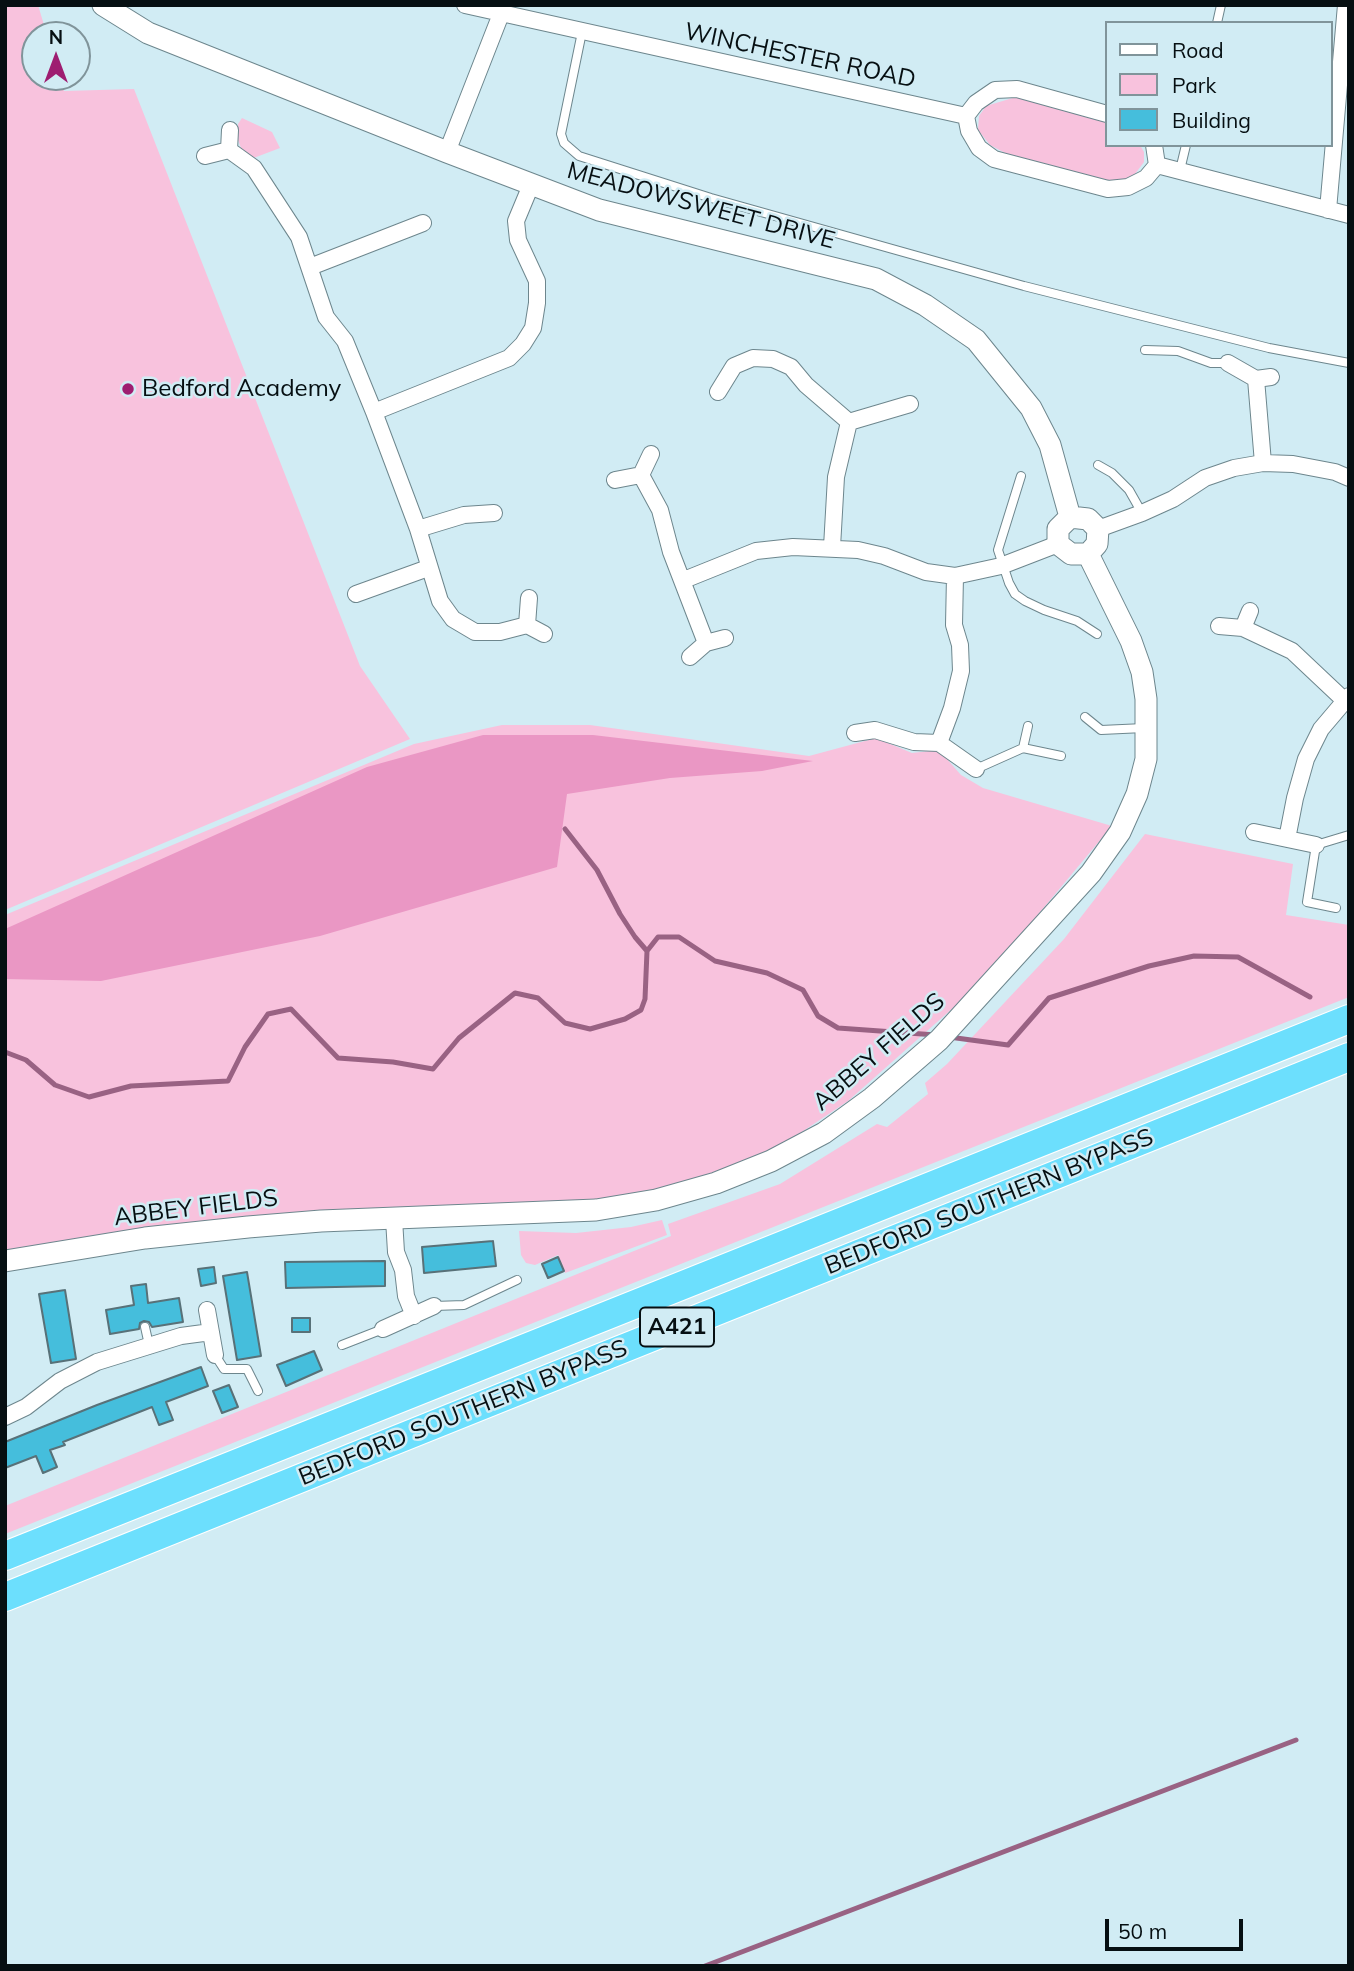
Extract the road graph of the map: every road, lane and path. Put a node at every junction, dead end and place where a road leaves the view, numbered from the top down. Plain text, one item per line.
1 (103, 5) edge
2 (465, 5) edge
3 (1346, 5) edge
4 (528, 13) edge
5 (501, 14) junction
6 (582, 32) junction
7 (1106, 114) edge
8 (966, 116) junction
9 (230, 130) dead end
10 (1154, 147) edge
11 (1186, 147) edge
12 (229, 150) junction
13 (447, 152) junction
14 (205, 156) dead end
15 (1157, 165) junction
16 (1180, 170) junction
17 (531, 185) junction
18 (1328, 210) junction
19 (1349, 215) edge
20 (423, 223) dead end
21 (310, 267) junction
22 (1145, 350) dead end
23 (1228, 363) joint
24 (1349, 363) edge
25 (718, 392) dead end
26 (910, 404) dead end
27 (374, 412) junction
28 (849, 422) junction
29 (651, 454) dead end
30 (1263, 463) junction
31 (1098, 465) dead end
32 (641, 475) junction
33 (1021, 476) dead end
34 (1349, 478) edge
35 (615, 480) dead end
36 (494, 513) dead end
37 (1142, 513) junction
38 (1070, 517) junction
39 (418, 529) junction
40 (1098, 529) junction
41 (1058, 544) junction
42 (832, 547) junction
43 (1088, 554) junction
44 (1002, 566) junction
45 (428, 568) junction
46 (955, 576) junction
47 (684, 580) junction
48 (356, 594) dead end
49 (529, 598) dead end
50 (1250, 611) dead end
51 (527, 625) junction
52 (1219, 626) dead end
53 (1244, 628) junction
54 (544, 634) dead end
55 (1097, 634) dead end
56 (725, 638) dead end
57 (706, 643) junction
58 (690, 657) dead end
59 (1346, 698) edge
60 (1085, 718) dead end
61 (1028, 726) dead end
62 (1147, 728) junction
63 (855, 733) dead end
64 (939, 743) junction
65 (1023, 748) junction
66 (1061, 756) dead end
67 (976, 769) joint
68 (1254, 832) dead end
69 (1349, 835) edge
70 (1287, 839) junction
71 (1315, 845) junction
72 (1336, 908) dead end
73 (1349, 1019) edge
74 (1349, 1057) edge
75 (394, 1219) junction
76 (5, 1261) edge
77 (517, 1280) dead end
78 (434, 1307) joint
79 (207, 1310) dead end
80 (414, 1316) junction
81 (145, 1326) dead end
82 (383, 1329) joint
83 (211, 1332) junction
84 (149, 1345) junction
85 (342, 1345) dead end
86 (215, 1355) joint
87 (258, 1391) dead end
88 (5, 1417) edge
89 (5, 1556) edge
90 (5, 1597) edge

1 - 13 street, MEADOWSWEET DRIVE
2 - 5 street, WINCHESTER ROAD
3 - 18 street
4 - 5 street, WINCHESTER ROAD
4 - 6 street, WINCHESTER ROAD
5 - 13 street
6 - 8 street, WINCHESTER ROAD
6 - 24 lane
7 - 8 street
8 - 15 street
9 - 12 street
10 - 15 street
11 - 16 lane
12 - 14 street
12 - 21 street
13 - 17 street, MEADOWSWEET DRIVE
15 - 16 street
16 - 18 street
17 - 27 street
17 - 38 street, MEADOWSWEET DRIVE
18 - 19 street
20 - 21 street
21 - 27 street
22 - 23 lane
23 - 30 street
25 - 28 street
26 - 28 street
27 - 39 street
28 - 42 street
29 - 32 street
30 - 34 street
30 - 37 street
31 - 37 lane
32 - 35 street
32 - 47 street
33 - 44 lane
36 - 39 street
37 - 40 street
38 - 40 street
38 - 41 street
39 - 45 street
40 - 43 street
41 - 43 street
41 - 44 street
42 - 46 street
42 - 47 street
43 - 62 street
44 - 46 street
44 - 55 lane
45 - 48 street
45 - 51 street
46 - 64 street
47 - 57 street
49 - 51 street
50 - 53 street
51 - 54 street
52 - 53 street
53 - 59 street
56 - 57 street
57 - 58 street
59 - 70 street
60 - 62 lane
61 - 65 lane
62 - 75 street, ABBEY FIELDS
63 - 64 street
64 - 67 street
65 - 66 lane
65 - 67 lane
68 - 70 street
69 - 71 lane
70 - 71 street
71 - 72 lane
73 - 89 highway, BEDFORD SOUTHERN BYPASS / A421
74 - 90 highway, BEDFORD SOUTHERN BYPASS / A421
75 - 76 street, ABBEY FIELDS
75 - 80 street
77 - 78 lane
78 - 80 street
79 - 83 street
80 - 82 street
81 - 84 lane
82 - 85 lane
83 - 84 street
83 - 86 street
84 - 88 street
86 - 87 lane

